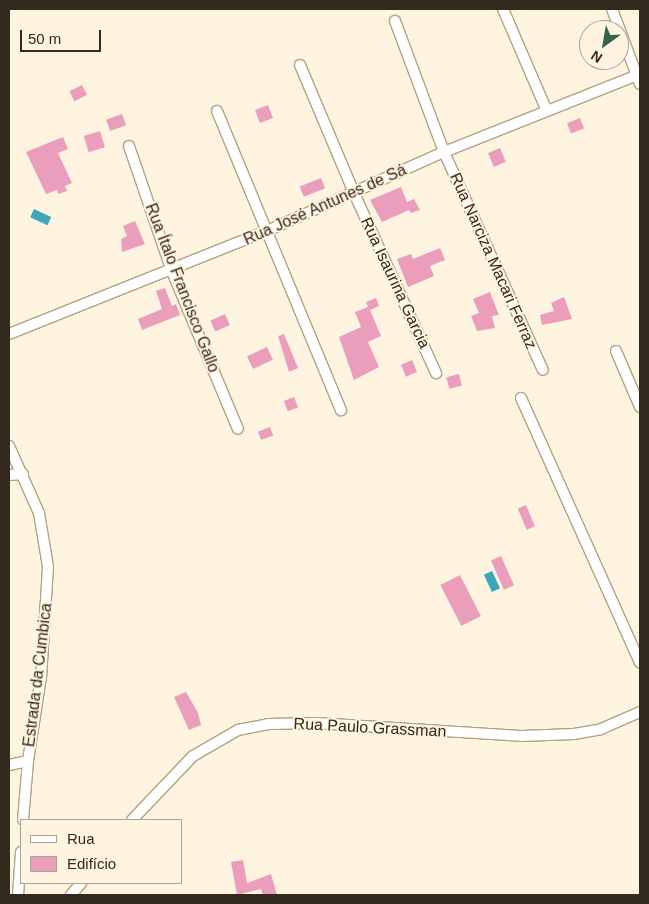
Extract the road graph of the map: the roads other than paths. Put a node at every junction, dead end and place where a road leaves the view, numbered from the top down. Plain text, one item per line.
1 (503, 9) edge
2 (612, 9) edge
3 (396, 21) dead end
4 (300, 65) dead end
5 (639, 78) edge
6 (217, 111) dead end
7 (548, 111) junction
8 (129, 146) dead end
9 (444, 152) junction
10 (354, 193) junction
11 (267, 231) junction
12 (171, 269) junction
13 (9, 334) edge
14 (616, 351) dead end
15 (543, 370) dead end
16 (436, 373) dead end
17 (521, 398) dead end
18 (640, 407) edge
19 (341, 410) dead end
20 (238, 429) dead end
21 (9, 446) edge
22 (23, 474) junction
23 (9, 475) edge
24 (640, 663) edge
25 (640, 712) edge
26 (28, 761) junction
27 (9, 766) edge
28 (23, 819) edge
29 (133, 819) edge
30 (20, 866) edge
31 (80, 884) edge
32 (18, 895) edge
33 (71, 895) edge

1 - 7 street
2 - 5 street
3 - 9 street, Rua Narciza Macari Ferraz
4 - 10 street, Rua Isaurina Garcia
5 - 7 street, Rua José Antunes de Sá
6 - 11 street
7 - 9 street, Rua José Antunes de Sá
8 - 12 street, Rua Ítalo Francisco Gallo
9 - 10 street, Rua José Antunes de Sá
9 - 15 street, Rua Narciza Macari Ferraz
10 - 11 street, Rua José Antunes de Sá
10 - 16 street, Rua Isaurina Garcia
11 - 12 street, Rua José Antunes de Sá
11 - 19 street
12 - 13 street, Rua José Antunes de Sá
12 - 20 street, Rua Ítalo Francisco Gallo
14 - 18 street
17 - 24 street
21 - 22 street, Estrada da Cumbica
22 - 23 street
22 - 26 street, Estrada da Cumbica
25 - 29 street, Rua Paulo Grassman
26 - 27 street
26 - 28 street, Estrada da Cumbica
30 - 32 street
31 - 33 street

